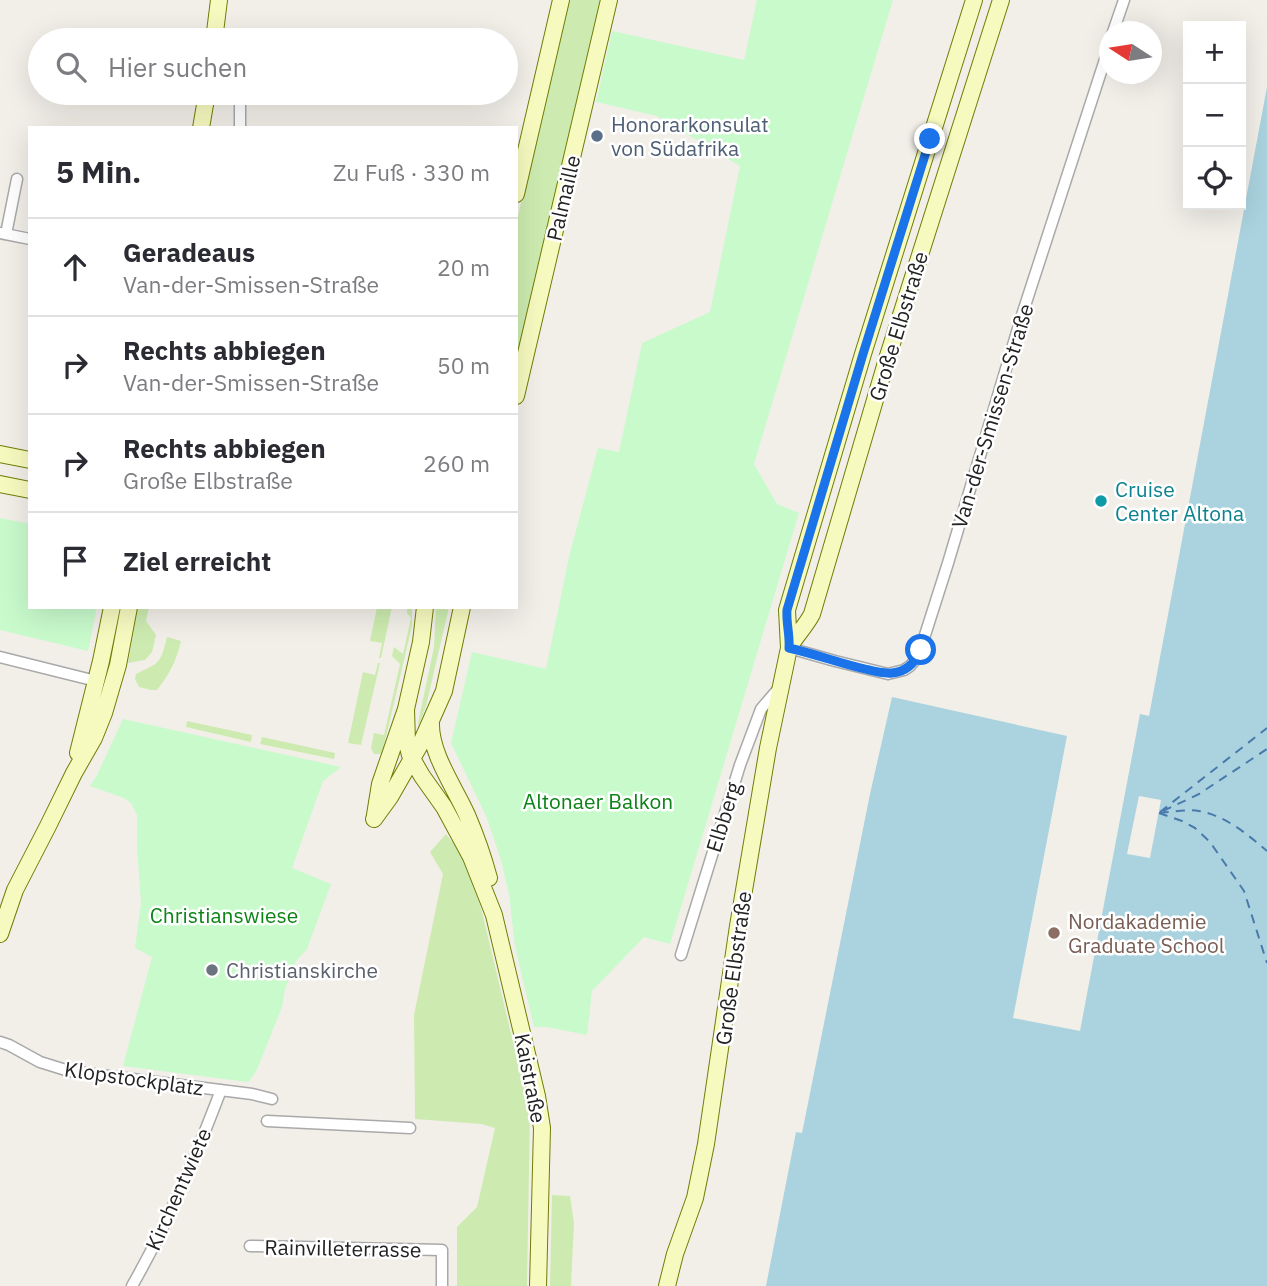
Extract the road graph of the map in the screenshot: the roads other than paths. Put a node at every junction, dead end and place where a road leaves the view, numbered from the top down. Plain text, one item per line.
1 (219, 0) edge
2 (561, 0) edge
3 (609, 0) edge
4 (974, 0) edge
5 (1001, 0) edge
6 (1124, 0) edge
7 (1117, 21) edge
8 (216, 28) edge
9 (1099, 78) edge
10 (205, 105) edge
11 (240, 105) edge
12 (201, 126) edge
13 (240, 126) edge
14 (17, 179) dead end
15 (518, 185) edge
16 (3, 233) edge
17 (28, 239) edge
18 (518, 387) edge
19 (0, 454) edge
20 (28, 460) edge
21 (0, 484) edge
22 (28, 491) edge
23 (112, 609) edge
24 (129, 609) edge
25 (423, 609) edge
26 (461, 609) edge
27 (789, 648) junction
28 (0, 657) edge
29 (96, 681) junction
30 (781, 685) junction
31 (406, 709) junction
32 (432, 718) junction
33 (414, 743) junction
34 (437, 755) junction
35 (412, 759) junction
36 (388, 761) junction
37 (74, 773) junction
38 (494, 915) junction
39 (1, 929) edge
40 (681, 955) dead end
41 (0, 1042) edge
42 (221, 1090) junction
43 (272, 1098) dead end
44 (267, 1121) dead end
45 (410, 1128) dead end
46 (250, 1246) dead end
47 (132, 1286) edge
48 (442, 1286) edge
49 (538, 1286) edge
50 (667, 1286) edge

1 - 8 street
2 - 15 street
3 - 18 street, Palmaille
4 - 27 street, Große Elbstraße
5 - 27 street, Große Elbstraße
6 - 7 street
9 - 27 street, Van-der-Smissen-Straße
10 - 12 street
11 - 13 street
14 - 16 street
16 - 17 street
19 - 20 street
21 - 22 street
23 - 29 street
24 - 37 street
25 - 31 street
26 - 32 street
27 - 30 street, Große Elbstraße
28 - 29 street
29 - 37 street
30 - 40 street, Elbberg
30 - 50 street, Große Elbstraße
31 - 33 street
31 - 36 street
32 - 33 street
32 - 34 street, Kaistraße
33 - 34 street, Kaistraße
33 - 35 street
33 - 36 street
34 - 38 street, Kaistraße
35 - 36 street
35 - 38 street, Kaistraße
37 - 39 street
38 - 49 street, Kaistraße
41 - 42 street, Klopstockplatz
42 - 43 street, Klopstockplatz
42 - 47 street, Kirchentwiete
44 - 45 street
46 - 48 street, Rainvilleterrasse

